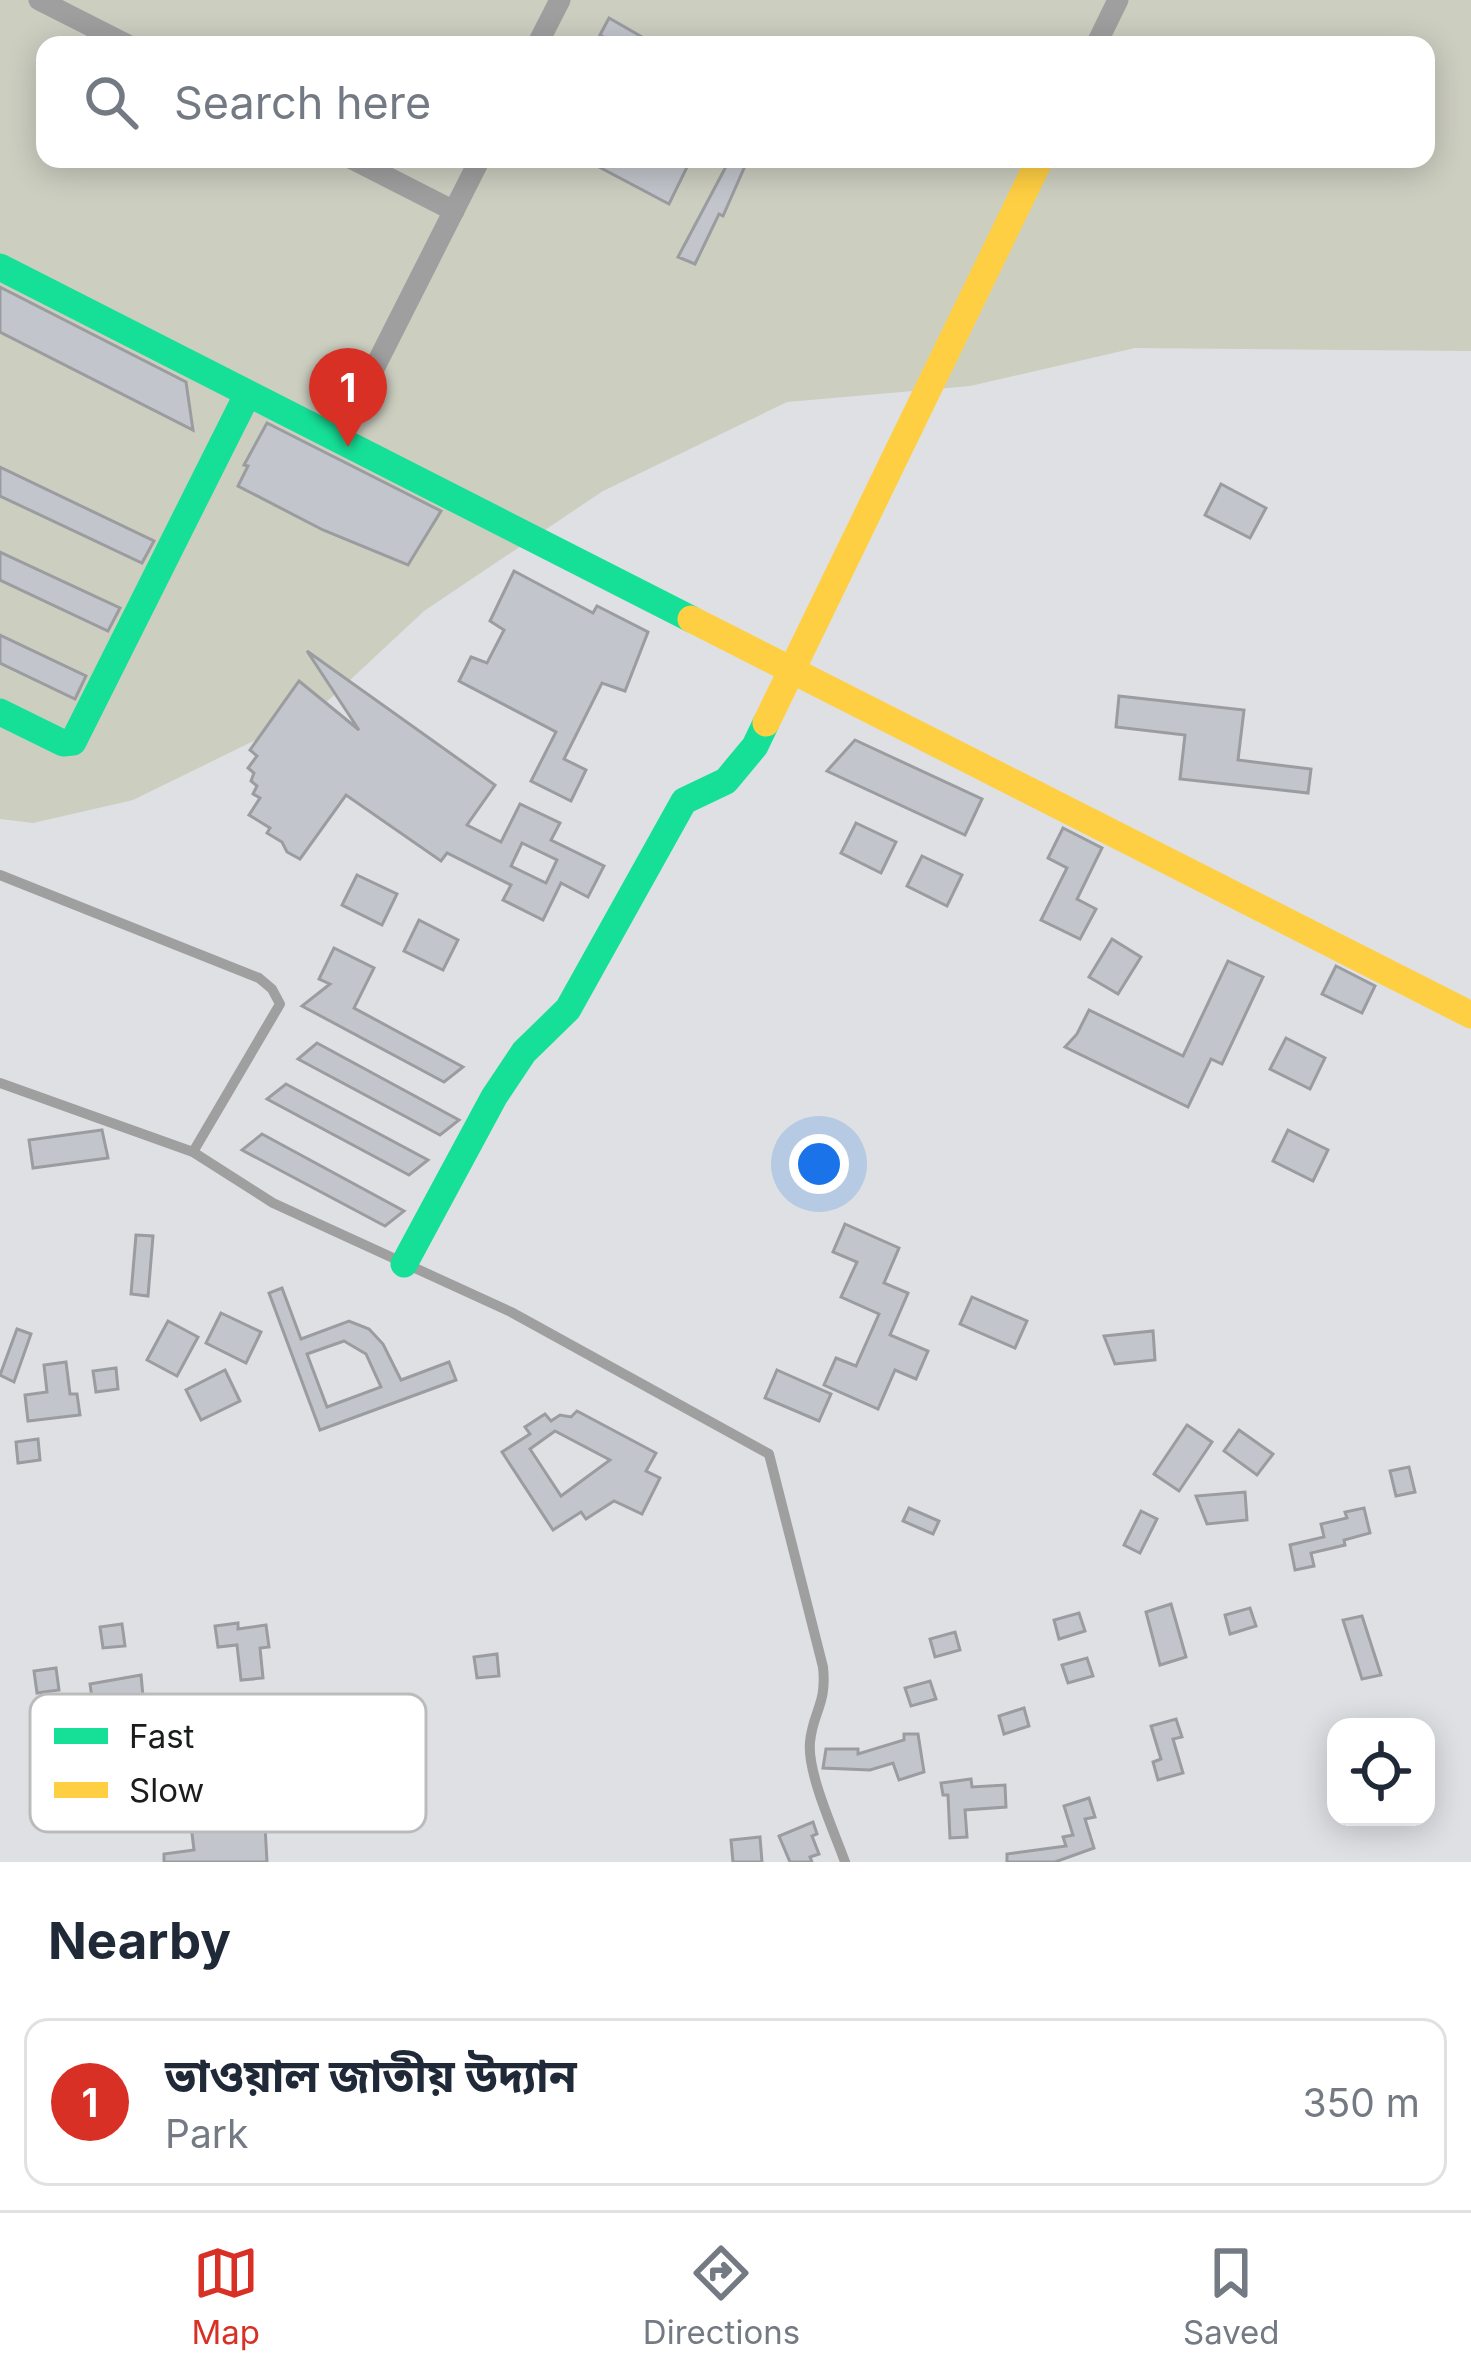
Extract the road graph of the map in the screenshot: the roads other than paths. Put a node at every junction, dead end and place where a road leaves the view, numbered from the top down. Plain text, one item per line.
1 (39, 0) edge
2 (560, 0) edge
3 (1118, 0) edge
4 (110, 36) edge
5 (542, 36) edge
6 (1100, 36) edge
7 (370, 168) edge
8 (476, 168) edge
9 (1036, 168) edge
10 (454, 211) junction
11 (0, 267) edge
12 (247, 395) junction
13 (338, 440) junction
14 (790, 671) junction
15 (0, 712) edge
16 (0, 875) edge
17 (1471, 1015) edge
18 (0, 1083) edge
19 (193, 1152) junction
20 (404, 1264) junction
21 (844, 1862) edge

1 - 4 street
2 - 5 street
3 - 6 street
7 - 10 street
8 - 10 street
9 - 14 street
10 - 13 street
11 - 12 street
12 - 13 street
12 - 15 street
13 - 14 street
14 - 17 street
14 - 20 street
16 - 19 lane
18 - 19 lane
19 - 20 lane
20 - 21 lane

